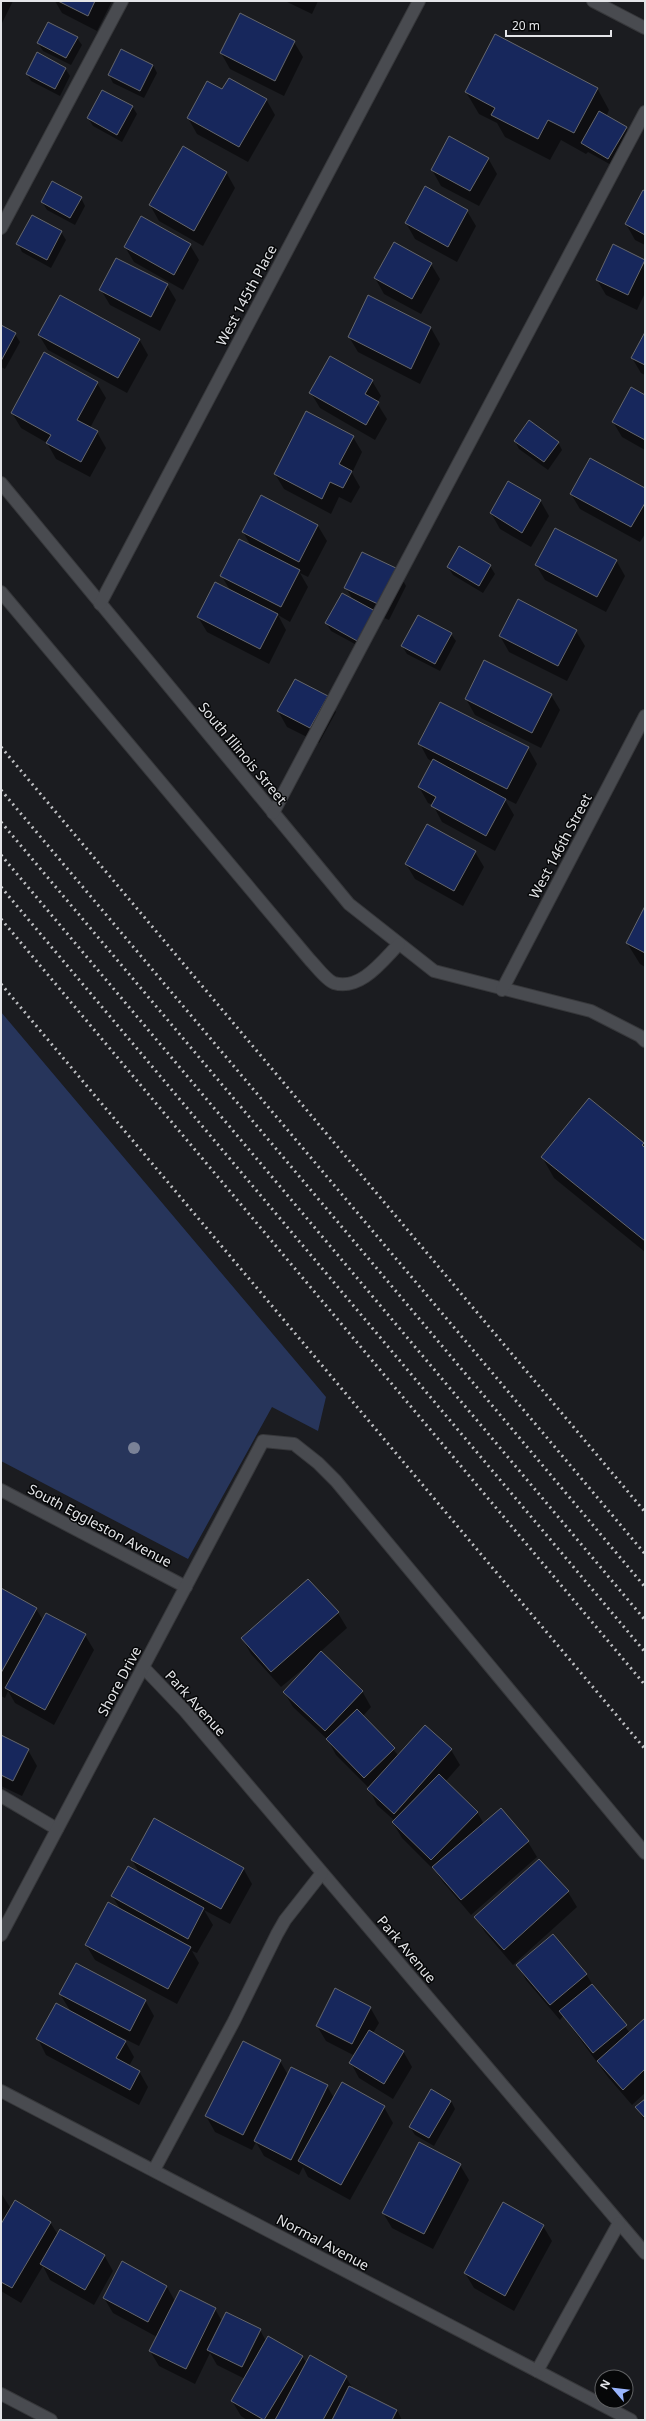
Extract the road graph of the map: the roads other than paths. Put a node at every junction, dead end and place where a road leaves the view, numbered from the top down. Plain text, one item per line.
1 (122, 1) edge
2 (419, 1) edge
3 (594, 1) edge
4 (645, 28) edge
5 (645, 112) edge
6 (1, 228) edge
7 (1, 483) edge
8 (1, 592) edge
9 (100, 604) junction
10 (645, 716) edge
11 (273, 812) junction
12 (399, 944) junction
13 (502, 990) junction
14 (645, 1041) edge
15 (1, 1490) edge
16 (186, 1587) junction
17 (143, 1667) junction
18 (1, 1796) edge
19 (57, 1829) junction
20 (645, 1853) edge
21 (322, 1873) junction
22 (1, 1935) edge
23 (1, 2091) edge
24 (154, 2170) junction
25 (619, 2223) junction
26 (645, 2253) edge
27 (537, 2371) junction
28 (1, 2394) edge
29 (51, 2420) edge
30 (631, 2420) edge

1 - 6 street
2 - 9 street, West 145th Place
3 - 4 street
5 - 11 street
7 - 9 street, South Illinois Street
8 - 12 street
9 - 11 street, South Illinois Street
10 - 13 street, West 146th Street
11 - 12 street, South Illinois Street
12 - 13 street, South Illinois Street
13 - 14 street, South Illinois Street
15 - 16 street, South Eggleston Avenue
16 - 17 street, Shore Drive
16 - 20 street, Shore Drive
17 - 19 street, Shore Drive
17 - 21 street, Park Avenue
18 - 19 street
19 - 22 street, Shore Drive
21 - 24 street
21 - 25 street, Park Avenue
23 - 24 street, Normal Avenue
24 - 27 street, Normal Avenue
25 - 26 street, Park Avenue
25 - 27 street
27 - 30 street, Normal Avenue
28 - 29 street

